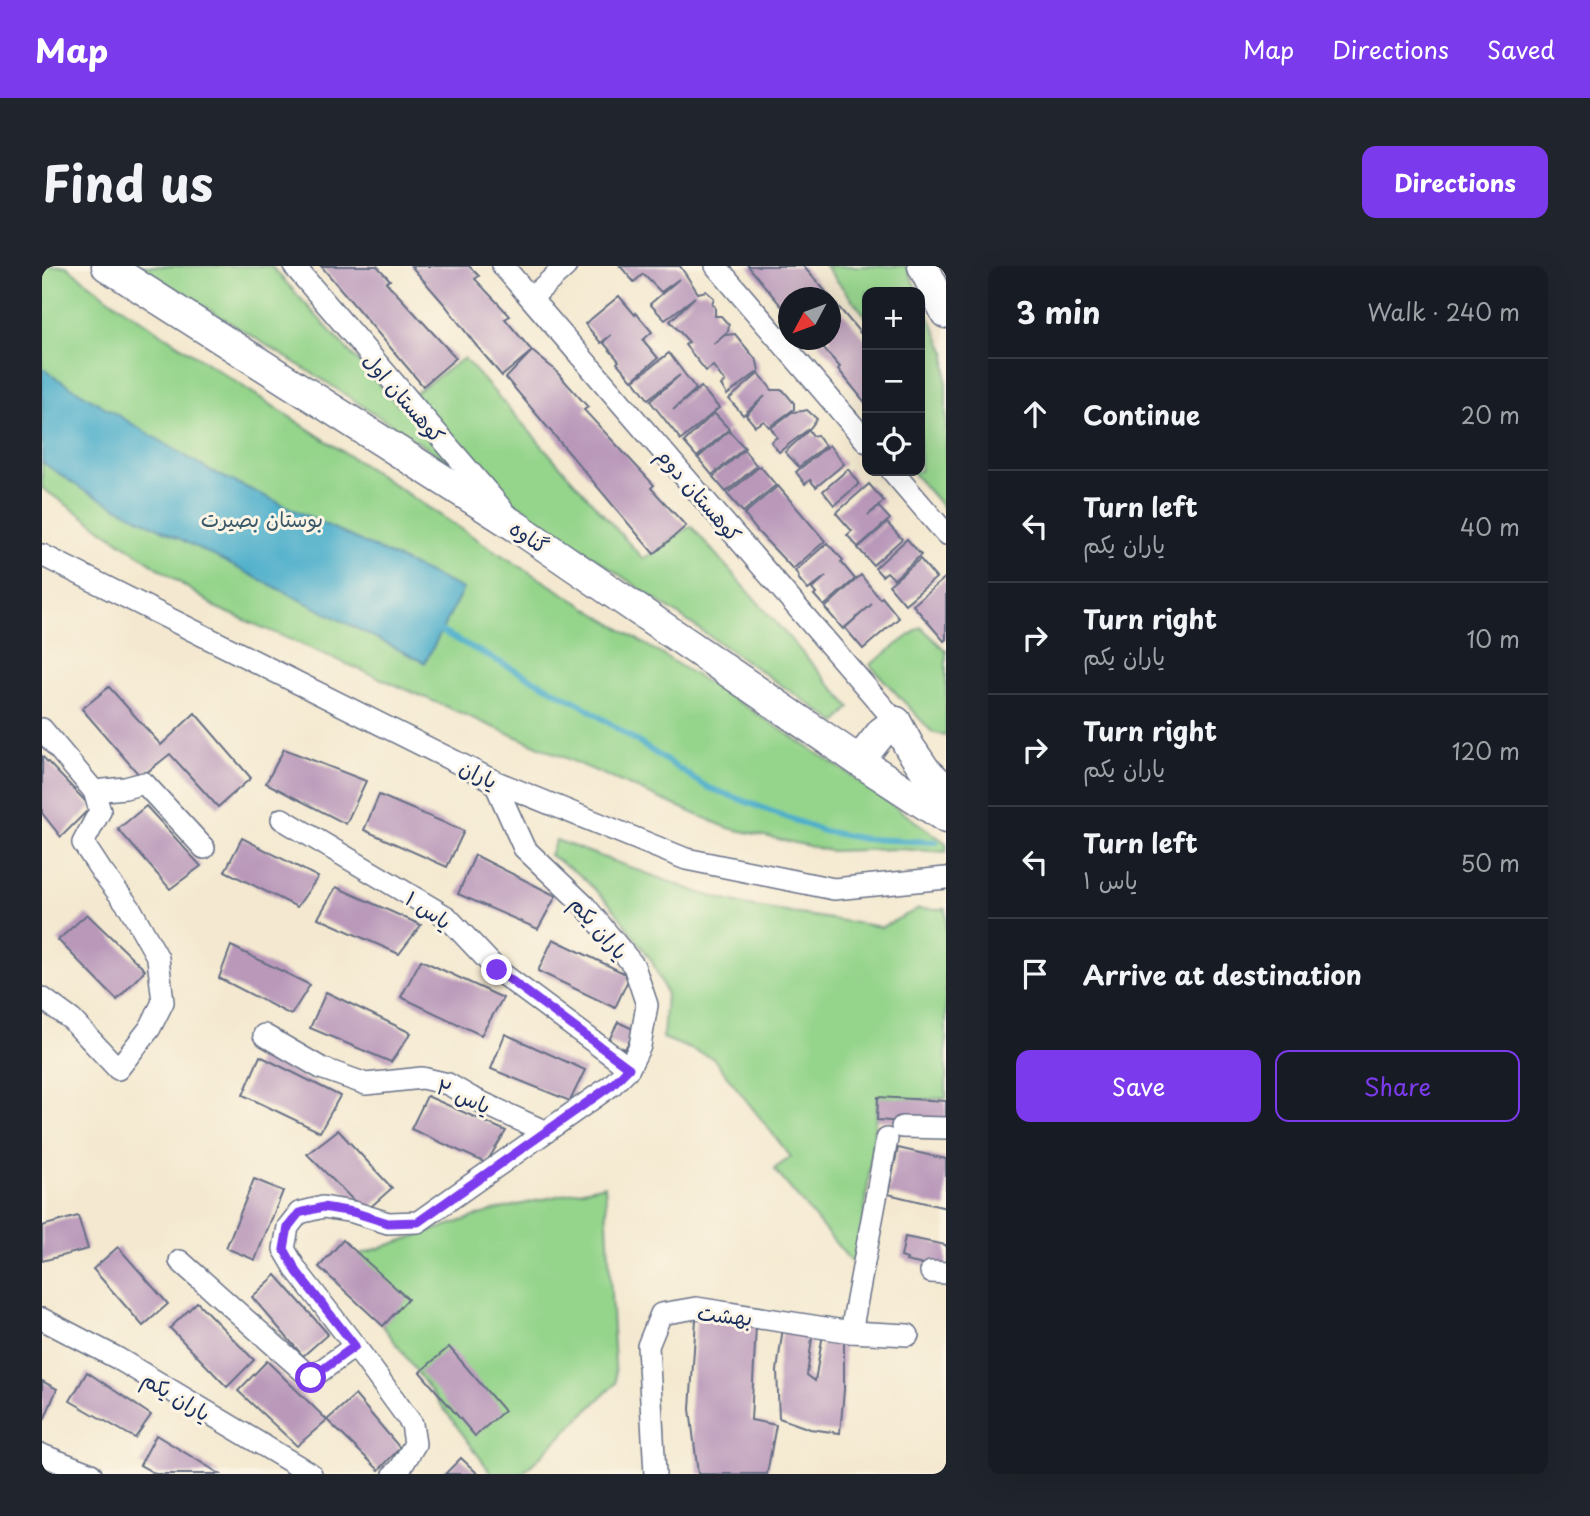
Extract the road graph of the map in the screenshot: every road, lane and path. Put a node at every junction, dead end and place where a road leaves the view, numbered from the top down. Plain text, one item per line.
1 (107, 266) edge
2 (293, 266) edge
3 (503, 266) edge
4 (566, 266) edge
5 (716, 266) edge
6 (923, 266) edge
7 (531, 298) junction
8 (946, 313) edge
9 (862, 436) edge
10 (896, 476) edge
11 (517, 527) junction
12 (946, 534) edge
13 (42, 555) edge
14 (896, 722) junction
15 (42, 729) edge
16 (946, 758) edge
17 (859, 761) junction
18 (494, 781) junction
19 (946, 790) edge
20 (94, 791) junction
21 (946, 818) edge
22 (282, 819) dead end
23 (204, 848) dead end
24 (946, 878) edge
25 (42, 998) edge
26 (264, 1035) dead end
27 (629, 1068) junction
28 (946, 1128) edge
29 (546, 1132) junction
30 (180, 1261) dead end
31 (42, 1319) edge
32 (851, 1332) junction
33 (908, 1335) dead end
34 (355, 1346) junction
35 (42, 1455) edge
36 (91, 1474) edge
37 (311, 1474) edge
38 (394, 1474) edge
39 (655, 1474) edge

1 - 11 main road, گناوه
2 - 11 street, کوهستان اول
3 - 7 street, کوهستان دوم
4 - 7 street
5 - 9 street
6 - 8 main road
7 - 14 street, کوهستان دوم
10 - 12 street
11 - 17 main road, گناوه
13 - 18 street, یاران
14 - 16 main road
14 - 17 main road
14 - 19 main road
15 - 20 street
17 - 21 main road, گناوه
18 - 24 street, یاران
18 - 27 street, یاران یکم
20 - 23 street
20 - 25 street
22 - 27 street, یاس ۱
26 - 29 street, یاس ۲
27 - 29 street, یاران یکم
28 - 32 street
29 - 34 street, یاران یکم
30 - 34 street
31 - 37 street, یاران یکم
32 - 33 street, بهشت
32 - 39 street, بهشت
34 - 38 street, یاران یکم
35 - 36 street

